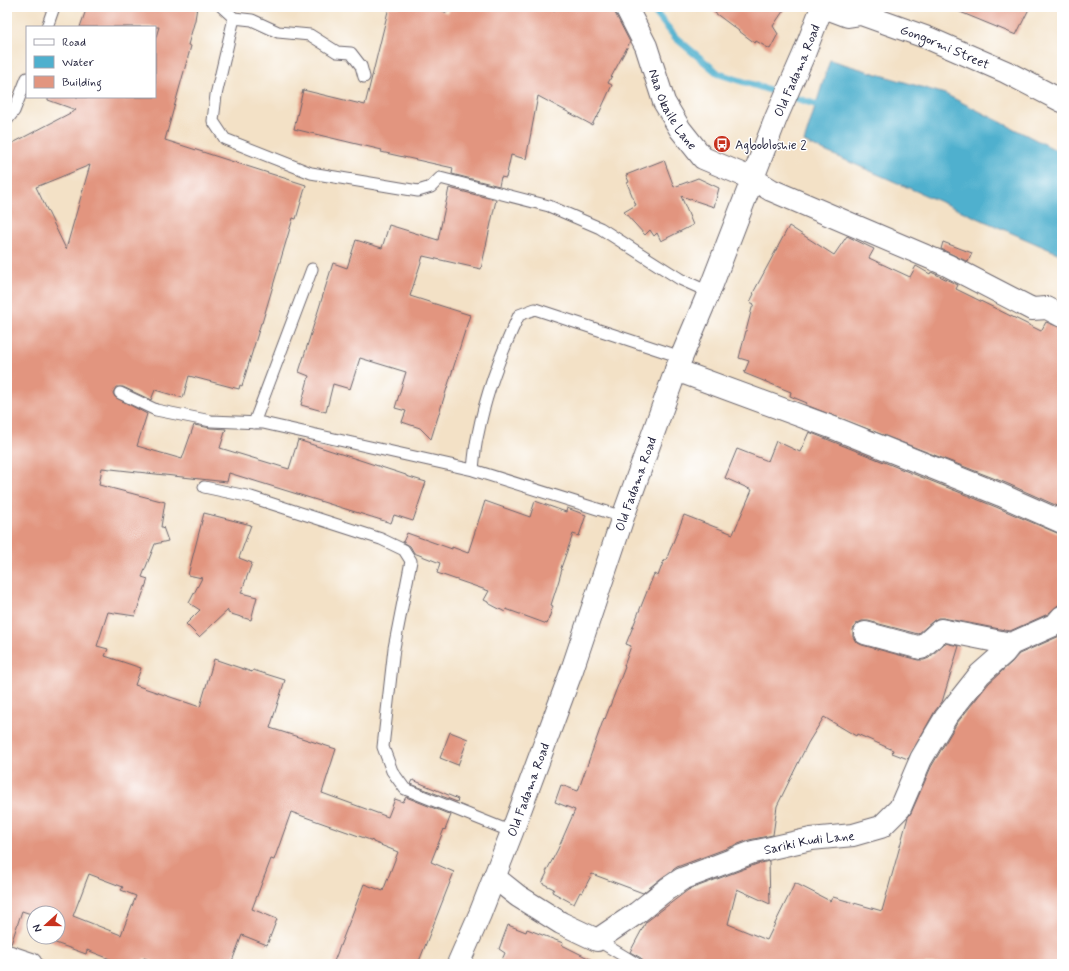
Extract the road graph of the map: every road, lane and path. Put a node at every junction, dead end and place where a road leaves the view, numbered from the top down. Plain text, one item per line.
1 (54, 7) edge
2 (222, 7) edge
3 (626, 7) edge
4 (823, 7) edge
5 (234, 18) junction
6 (47, 26) edge
7 (364, 77) dead end
8 (26, 81) edge
9 (1062, 101) edge
10 (7, 120) edge
11 (753, 180) junction
12 (312, 269) dead end
13 (709, 292) junction
14 (1062, 316) edge
15 (679, 363) junction
16 (120, 393) dead end
17 (254, 423) junction
18 (473, 470) junction
19 (204, 487) dead end
20 (623, 517) junction
21 (1062, 522) edge
22 (1062, 617) edge
23 (865, 633) dead end
24 (1011, 644) junction
25 (512, 832) junction
26 (494, 877) junction
27 (597, 940) junction
28 (7, 956) edge
29 (31, 964) edge
30 (458, 964) edge
31 (637, 964) edge

1 - 6 lane
2 - 5 lane
3 - 11 street, Naa Okaile Lane
4 - 9 street, Gongormi Street
4 - 11 street, Old Fadama Road
5 - 7 lane
5 - 13 lane
8 - 10 lane
11 - 13 street, Old Fadama Road
11 - 14 street, Naa Okaile Lane
12 - 17 lane
13 - 15 street, Old Fadama Road
15 - 18 lane
15 - 20 street, Old Fadama Road
15 - 21 street
16 - 17 lane
17 - 18 lane
18 - 20 lane
19 - 25 lane
20 - 25 street, Old Fadama Road
22 - 24 street, Sariki Kudi Lane
23 - 24 street
24 - 27 street, Sariki Kudi Lane
25 - 26 street, Old Fadama Road
26 - 27 street
26 - 30 street, Old Fadama Road
27 - 31 lane
28 - 29 street

